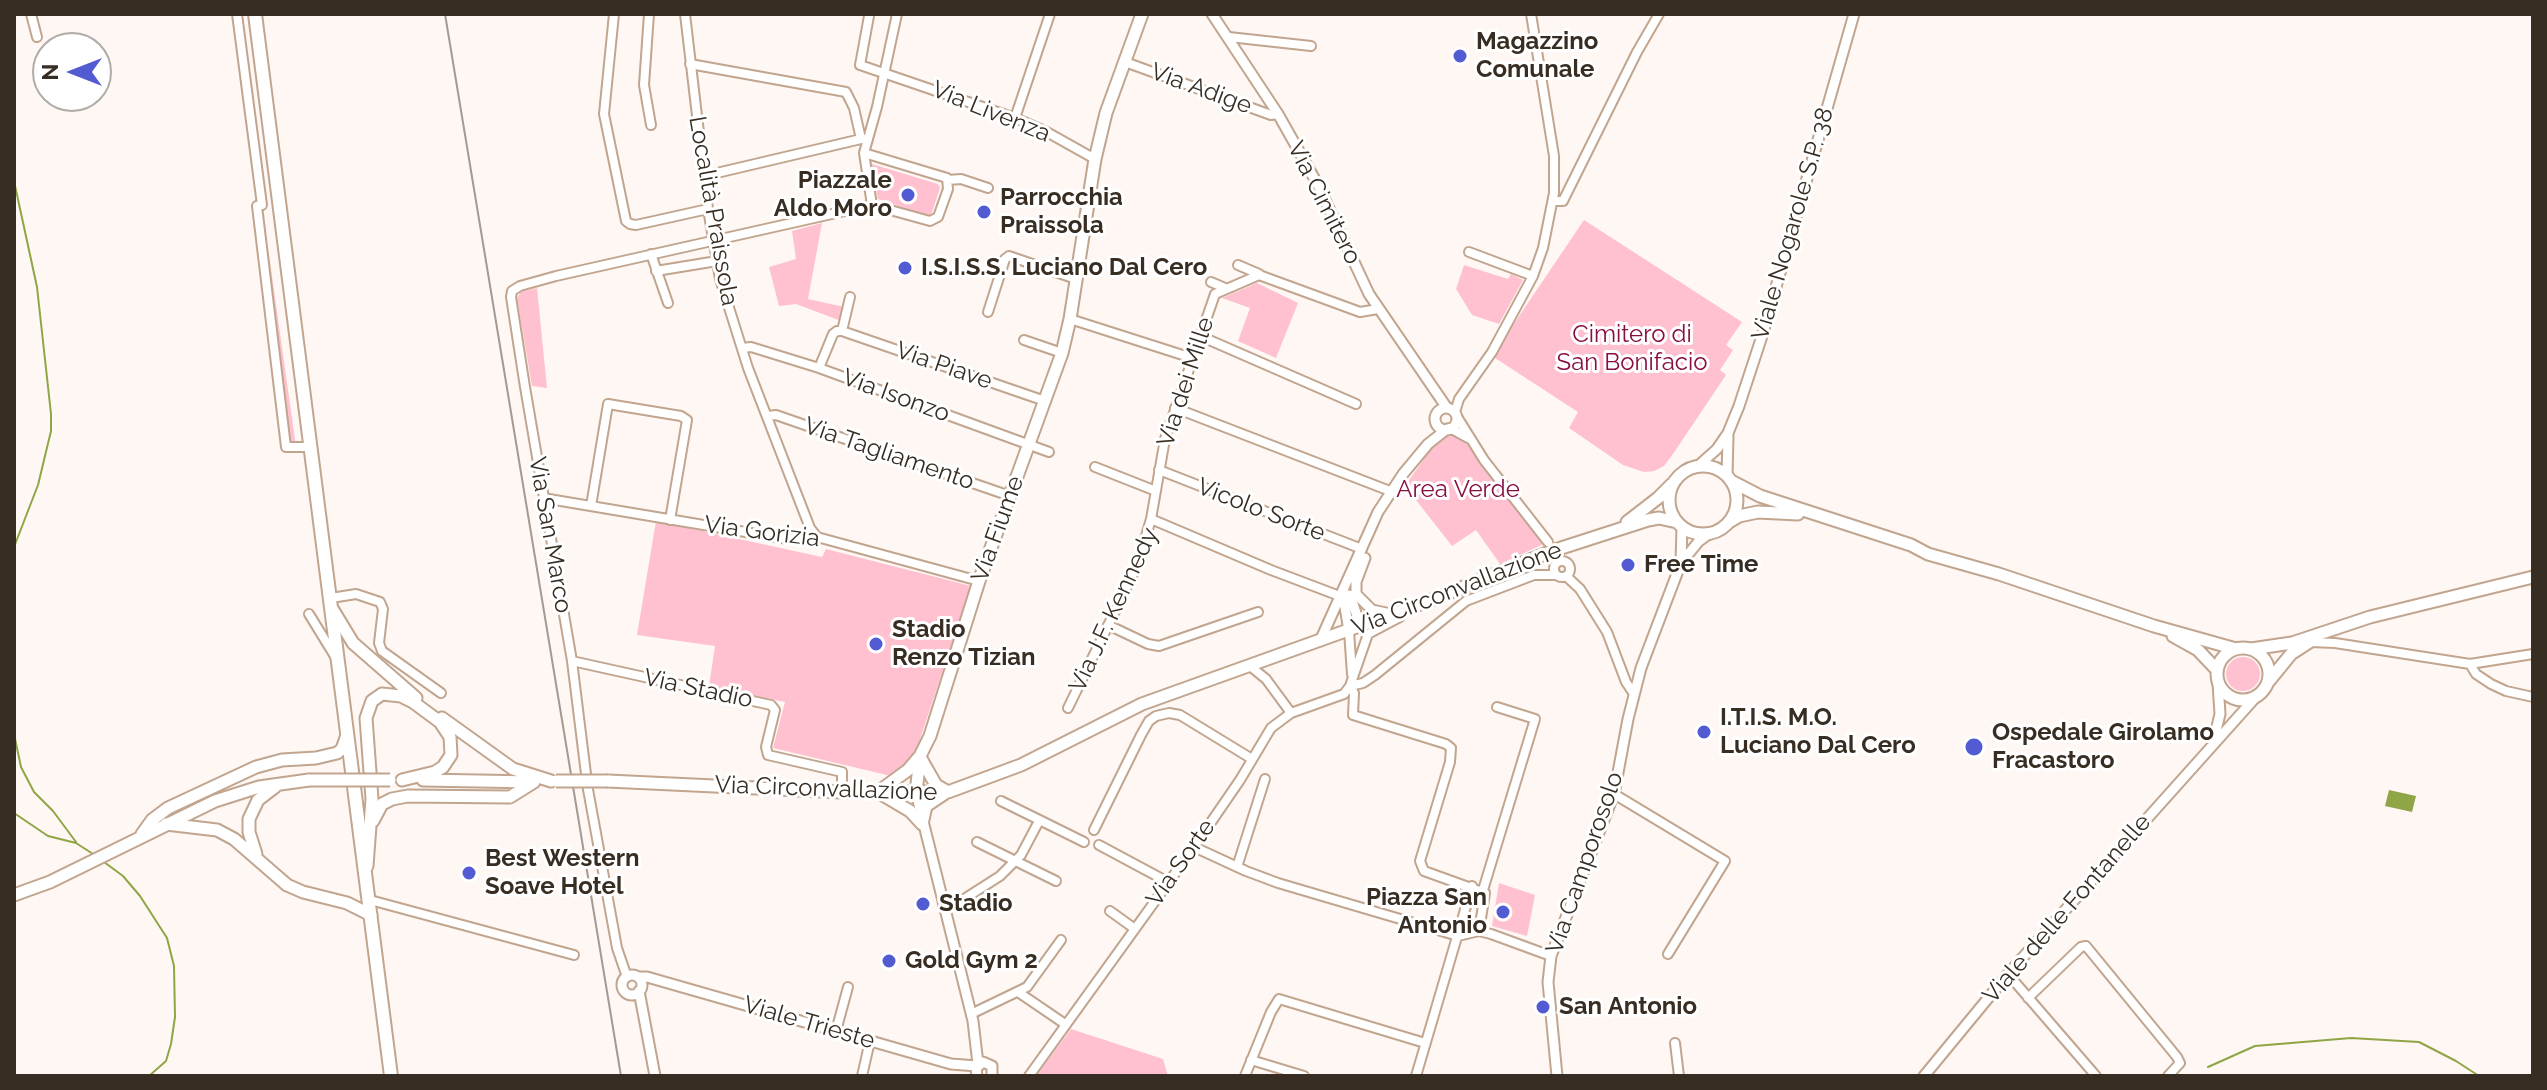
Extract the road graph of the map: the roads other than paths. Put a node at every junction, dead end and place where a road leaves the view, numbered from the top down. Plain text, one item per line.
1 (237, 14) edge
2 (255, 14) edge
3 (614, 14) edge
4 (649, 14) edge
5 (685, 14) edge
6 (897, 14) edge
7 (1050, 14) edge
8 (1142, 14) edge
9 (1212, 14) edge
10 (1531, 14) edge
11 (1659, 14) edge
12 (1854, 14) edge
13 (869, 16) dead end
14 (1229, 37) junction
15 (1311, 46) dead end
16 (1125, 62) junction
17 (690, 64) junction
18 (884, 71) junction
19 (1278, 114) junction
20 (1015, 118) junction
21 (651, 125) dead end
22 (865, 139) junction
23 (864, 153) junction
24 (1095, 159) junction
25 (704, 176) junction
26 (948, 180) junction
27 (988, 188) dead end
28 (1553, 201) junction
29 (279, 203) junction
30 (262, 205) junction
31 (872, 205) junction
32 (708, 209) junction
33 (714, 240) junction
34 (1469, 252) dead end
35 (651, 254) junction
36 (717, 261) junction
37 (1238, 265) dead end
38 (656, 271) junction
39 (1259, 275) junction
40 (1533, 276) junction
41 (1076, 279) junction
42 (1211, 282) dead end
43 (1225, 288) junction
44 (850, 297) dead end
45 (668, 303) dead end
46 (1378, 309) junction
47 (988, 312) dead end
48 (1070, 319) junction
49 (842, 331) junction
50 (1200, 336) junction
51 (1024, 340) dead end
52 (742, 348) junction
53 (1062, 353) junction
54 (1192, 358) junction
55 (819, 368) junction
56 (1045, 401) junction
57 (1356, 404) dead end
58 (1175, 408) junction
59 (1447, 413) junction
60 (768, 416) junction
61 (1449, 429) junction
62 (1728, 433) junction
63 (1469, 439) junction
64 (1030, 444) junction
65 (1428, 444) junction
66 (311, 447) junction
67 (1049, 452) dead end
68 (1698, 466) junction
69 (1095, 467) dead end
70 (1159, 470) junction
71 (1729, 479) junction
72 (1675, 480) junction
73 (1156, 491) junction
74 (1390, 491) junction
75 (1010, 496) junction
76 (543, 498) junction
77 (591, 506) junction
78 (1810, 514) junction
79 (1151, 519) junction
80 (670, 520) junction
81 (1728, 523) junction
82 (1680, 524) junction
83 (1619, 527) junction
84 (1710, 533) junction
85 (817, 537) junction
86 (1548, 542) dead end
87 (1362, 549) junction
88 (1681, 563) junction
89 (1556, 575) junction
90 (1566, 576) junction
91 (2533, 577) edge
92 (979, 581) junction
93 (1343, 595) junction
94 (332, 604) junction
95 (1408, 609) junction
96 (1258, 612) dead end
97 (309, 614) dead end
98 (1391, 614) junction
99 (1108, 625) junction
100 (2154, 626) junction
101 (1354, 628) junction
102 (2324, 633) junction
103 (1320, 641) junction
104 (2310, 642) junction
105 (2236, 649) junction
106 (2251, 649) junction
107 (2533, 654) edge
108 (1360, 656) junction
109 (572, 661) junction
110 (339, 663) junction
111 (2470, 664) junction
112 (1250, 666) junction
113 (2217, 670) junction
114 (1351, 682) junction
115 (2268, 682) junction
116 (2218, 683) junction
117 (441, 693) dead end
118 (1634, 694) junction
119 (2533, 697) edge
120 (2255, 698) junction
121 (1497, 707) dead end
122 (1068, 708) dead end
123 (1291, 713) junction
124 (348, 730) junction
125 (2213, 744) junction
126 (492, 755) junction
127 (920, 756) junction
128 (1252, 759) junction
129 (586, 774) dead end
130 (482, 779) junction
131 (1265, 779) dead end
132 (396, 780) junction
133 (554, 781) junction
134 (534, 782) junction
135 (280, 783) junction
136 (587, 784) dead end
137 (842, 792) junction
138 (877, 792) junction
139 (948, 792) junction
140 (916, 793) junction
141 (1614, 794) junction
142 (215, 801) junction
143 (1001, 801) dead end
144 (1039, 821) junction
145 (164, 824) junction
146 (922, 824) junction
147 (217, 830) junction
148 (1094, 830) dead end
149 (370, 833) junction
150 (141, 835) junction
151 (977, 842) dead end
152 (1084, 842) dead end
153 (1099, 845) dead end
154 (1194, 847) junction
155 (258, 858) junction
156 (1014, 862) junction
157 (1237, 867) junction
158 (366, 875) junction
159 (1056, 881) dead end
160 (1168, 882) junction
161 (1472, 886) junction
162 (1483, 890) junction
163 (14, 895) edge
164 (369, 895) junction
165 (347, 903) junction
166 (943, 905) junction
167 (1110, 911) dead end
168 (371, 915) junction
169 (1135, 929) junction
170 (1479, 931) junction
171 (1458, 936) junction
172 (1061, 940) dead end
173 (1668, 954) dead end
174 (574, 955) dead end
175 (1551, 956) junction
176 (2008, 974) junction
177 (627, 977) junction
178 (639, 977) junction
179 (667, 983) junction
180 (848, 987) dead end
181 (640, 990) junction
182 (1018, 992) junction
183 (628, 993) junction
184 (2028, 998) junction
185 (971, 1014) junction
186 (646, 1024) junction
187 (1065, 1024) junction
188 (836, 1031) junction
189 (975, 1036) junction
190 (870, 1041) junction
191 (1425, 1043) junction
192 (1675, 1043) dead end
193 (1251, 1060) junction
194 (975, 1069) edge
195 (994, 1072) edge
196 (391, 1076) edge
197 (655, 1076) edge
198 (862, 1076) edge
199 (1029, 1076) edge
200 (1245, 1076) edge
201 (1304, 1076) edge
202 (1416, 1076) edge
203 (1557, 1076) edge
204 (1679, 1076) edge
205 (1924, 1076) edge
206 (2096, 1076) edge
207 (2168, 1076) edge

1 - 30 street
2 - 29 main road
3 - 32 street
4 - 21 street
5 - 17 street, Località Praissola
6 - 18 street
7 - 20 street
8 - 16 main road, Via Fiume
9 - 14 street, Via Cimitero
10 - 28 street
11 - 28 street
12 - 62 street, Viale Nogarole S.P. 38
13 - 18 street
14 - 15 street
14 - 19 street, Via Cimitero
16 - 19 street, Via Adige
16 - 24 main road, Via Fiume
17 - 22 street
17 - 25 street, Località Praissola
18 - 20 street, Via Livenza
18 - 22 street
19 - 46 street, Via Cimitero
20 - 24 street, Via Livenza
22 - 23 street
22 - 25 street
23 - 26 street
23 - 31 street
24 - 41 main road, Via Fiume
25 - 32 street, Località Praissola
26 - 27 street
26 - 31 street
28 - 40 street
29 - 30 street
29 - 66 main road
30 - 66 street
31 - 33 street
32 - 33 street, Località Praissola
33 - 35 street
33 - 36 street, Località Praissola
34 - 40 street
35 - 38 street
35 - 76 street, Via San Marco
36 - 38 street
36 - 52 street, Località Praissola
37 - 39 street
38 - 45 street
39 - 43 street, Via dei Mille
39 - 46 street
40 - 59 street
41 - 47 street
41 - 48 main road, Via Fiume
42 - 43 street
43 - 50 street, Via dei Mille
44 - 49 street
46 - 59 street, Via Cimitero
48 - 53 main road, Via Fiume
48 - 54 street
49 - 55 street
49 - 56 street, Via Piave
50 - 54 street, Via dei Mille
50 - 57 street
51 - 53 street
52 - 55 street, Via Isonzo
52 - 60 street, Località Praissola
53 - 56 main road, Via Fiume
54 - 58 street, Via dei Mille
55 - 64 street, Via Isonzo
56 - 64 main road, Via Fiume
58 - 70 street, Via dei Mille
58 - 74 street
59 - 61 street
59 - 61 street
59 - 63 street, Via Cimitero
59 - 65 street
60 - 75 street, Via Tagliamento
60 - 85 street, Località Praissola
61 - 63 street, Via Cimitero
61 - 65 street
62 - 68 street
62 - 71 street
63 - 86 street, Via Cimitero
64 - 67 street, Via Isonzo
64 - 75 main road, Via Fiume
65 - 74 street
66 - 94 main road
68 - 71 main road
68 - 72 main road
69 - 73 street
70 - 73 street, Via dei Mille
70 - 87 street, Vicolo Sorte
71 - 78 main road
71 - 81 main road
72 - 82 main road
72 - 83 main road, Via Circonvallazione
73 - 79 street, Via dei Mille
74 - 87 street
75 - 92 main road, Via Fiume
76 - 77 street, Via Gorizia
76 - 109 street, Via San Marco
77 - 80 street, Via Gorizia
77 - 80 street
78 - 81 main road
78 - 100 main road
79 - 93 street, Via J.F. Kennedy
79 - 99 street, Via J.F. Kennedy
80 - 85 street, Via Gorizia
81 - 84 main road
82 - 83 main road, Via Circonvallazione
82 - 84 main road
82 - 88 street, Via Camporosolo
83 - 95 main road, Via Circonvallazione
84 - 88 street, Via Camporosolo
85 - 92 street, Via Gorizia
87 - 93 street
87 - 98 street
88 - 118 street, Via Camporosolo
89 - 90 street
89 - 90 street
89 - 114 street, Via Sorte
90 - 118 street
91 - 102 main road
92 - 127 main road, Via Fiume
93 - 101 street
93 - 103 street
94 - 110 main road
94 - 117 street
94 - 126 main road
95 - 98 main road, Via Circonvallazione
95 - 108 street
96 - 99 street
97 - 110 street
98 - 101 main road, Via Circonvallazione
99 - 122 street, Via J.F. Kennedy
100 - 105 main road
100 - 113 main road
101 - 103 main road, Via Circonvallazione
101 - 108 street
101 - 114 street
102 - 104 main road
102 - 106 main road
103 - 112 main road, Via Circonvallazione
104 - 111 street
104 - 115 main road
105 - 106 main road
105 - 113 main road
106 - 115 main road
107 - 111 street
108 - 114 street
109 - 129 street, Via San Marco
109 - 137 street, Via Stadio
110 - 124 main road
111 - 119 street
112 - 123 street
112 - 139 main road, Via Circonvallazione
113 - 116 main road
114 - 123 street, Via Sorte
114 - 161 street
115 - 120 main road
116 - 120 main road
116 - 125 street
118 - 141 street, Via Camporosolo
120 - 125 street, Viale delle Fontanelle
121 - 162 street
123 - 128 street, Via Sorte
124 - 150 main road
124 - 158 main road
125 - 176 street, Viale delle Fontanelle
126 - 130 main road
126 - 133 main road
127 - 138 main road
127 - 139 main road
127 - 140 main road, Via Fiume
128 - 148 street
128 - 154 street, Via Sorte
130 - 132 main road, Via Circonvallazione
130 - 134 main road, Via Circonvallazione
131 - 157 street
132 - 135 main road, Via Circonvallazione, bridge
132 - 149 main road
133 - 134 main road, Via Circonvallazione
133 - 137 main road, Via Circonvallazione, bridge
134 - 149 main road
135 - 142 main road, Via Circonvallazione
135 - 155 main road
136 - 177 street
137 - 138 main road, Via Circonvallazione
138 - 140 main road, Via Circonvallazione
138 - 146 main road
139 - 140 main road, Via Circonvallazione
139 - 146 main road
140 - 146 street, Via Fiume
141 - 173 street
141 - 175 street, Via Camporosolo
142 - 145 main road, Via Circonvallazione
142 - 147 main road
143 - 144 street
144 - 152 street
144 - 156 street
145 - 147 main road
145 - 150 main road, Via Circonvallazione
146 - 166 street, Via Fiume
147 - 155 main road
149 - 158 main road
150 - 163 main road
151 - 156 street
153 - 160 street
154 - 157 street
154 - 160 street, Via Sorte
155 - 165 main road
156 - 159 street
156 - 166 street
157 - 171 street
158 - 164 main road
160 - 169 street, Via Sorte
161 - 162 street
161 - 171 street
162 - 170 street
164 - 165 main road
164 - 168 main road
164 - 174 street
165 - 168 main road
166 - 185 street, Via Fiume
167 - 169 street
168 - 196 main road
169 - 187 street, Via Sorte
170 - 171 street
170 - 175 street
171 - 191 street
172 - 182 street
175 - 203 street, Via Camporosolo
176 - 184 street
176 - 205 street, Viale delle Fontanelle
177 - 178 street
177 - 183 street
178 - 179 street, Viale Trieste
178 - 181 street
179 - 181 street, Viale Trieste
179 - 188 street, Viale Trieste
180 - 188 street
181 - 183 street
181 - 186 street
182 - 185 street
182 - 187 street
183 - 186 street
184 - 206 street
184 - 207 street
185 - 189 street, Via Fiume
186 - 197 street
187 - 199 street, Via Sorte
188 - 190 street, Viale Trieste
189 - 194 street, Via Fiume
189 - 195 street, Via Fiume
190 - 194 street, Viale Trieste
190 - 198 street
191 - 193 street
191 - 202 street
192 - 204 street
193 - 200 street
193 - 201 street
194 - 195 street, Viale Trieste

